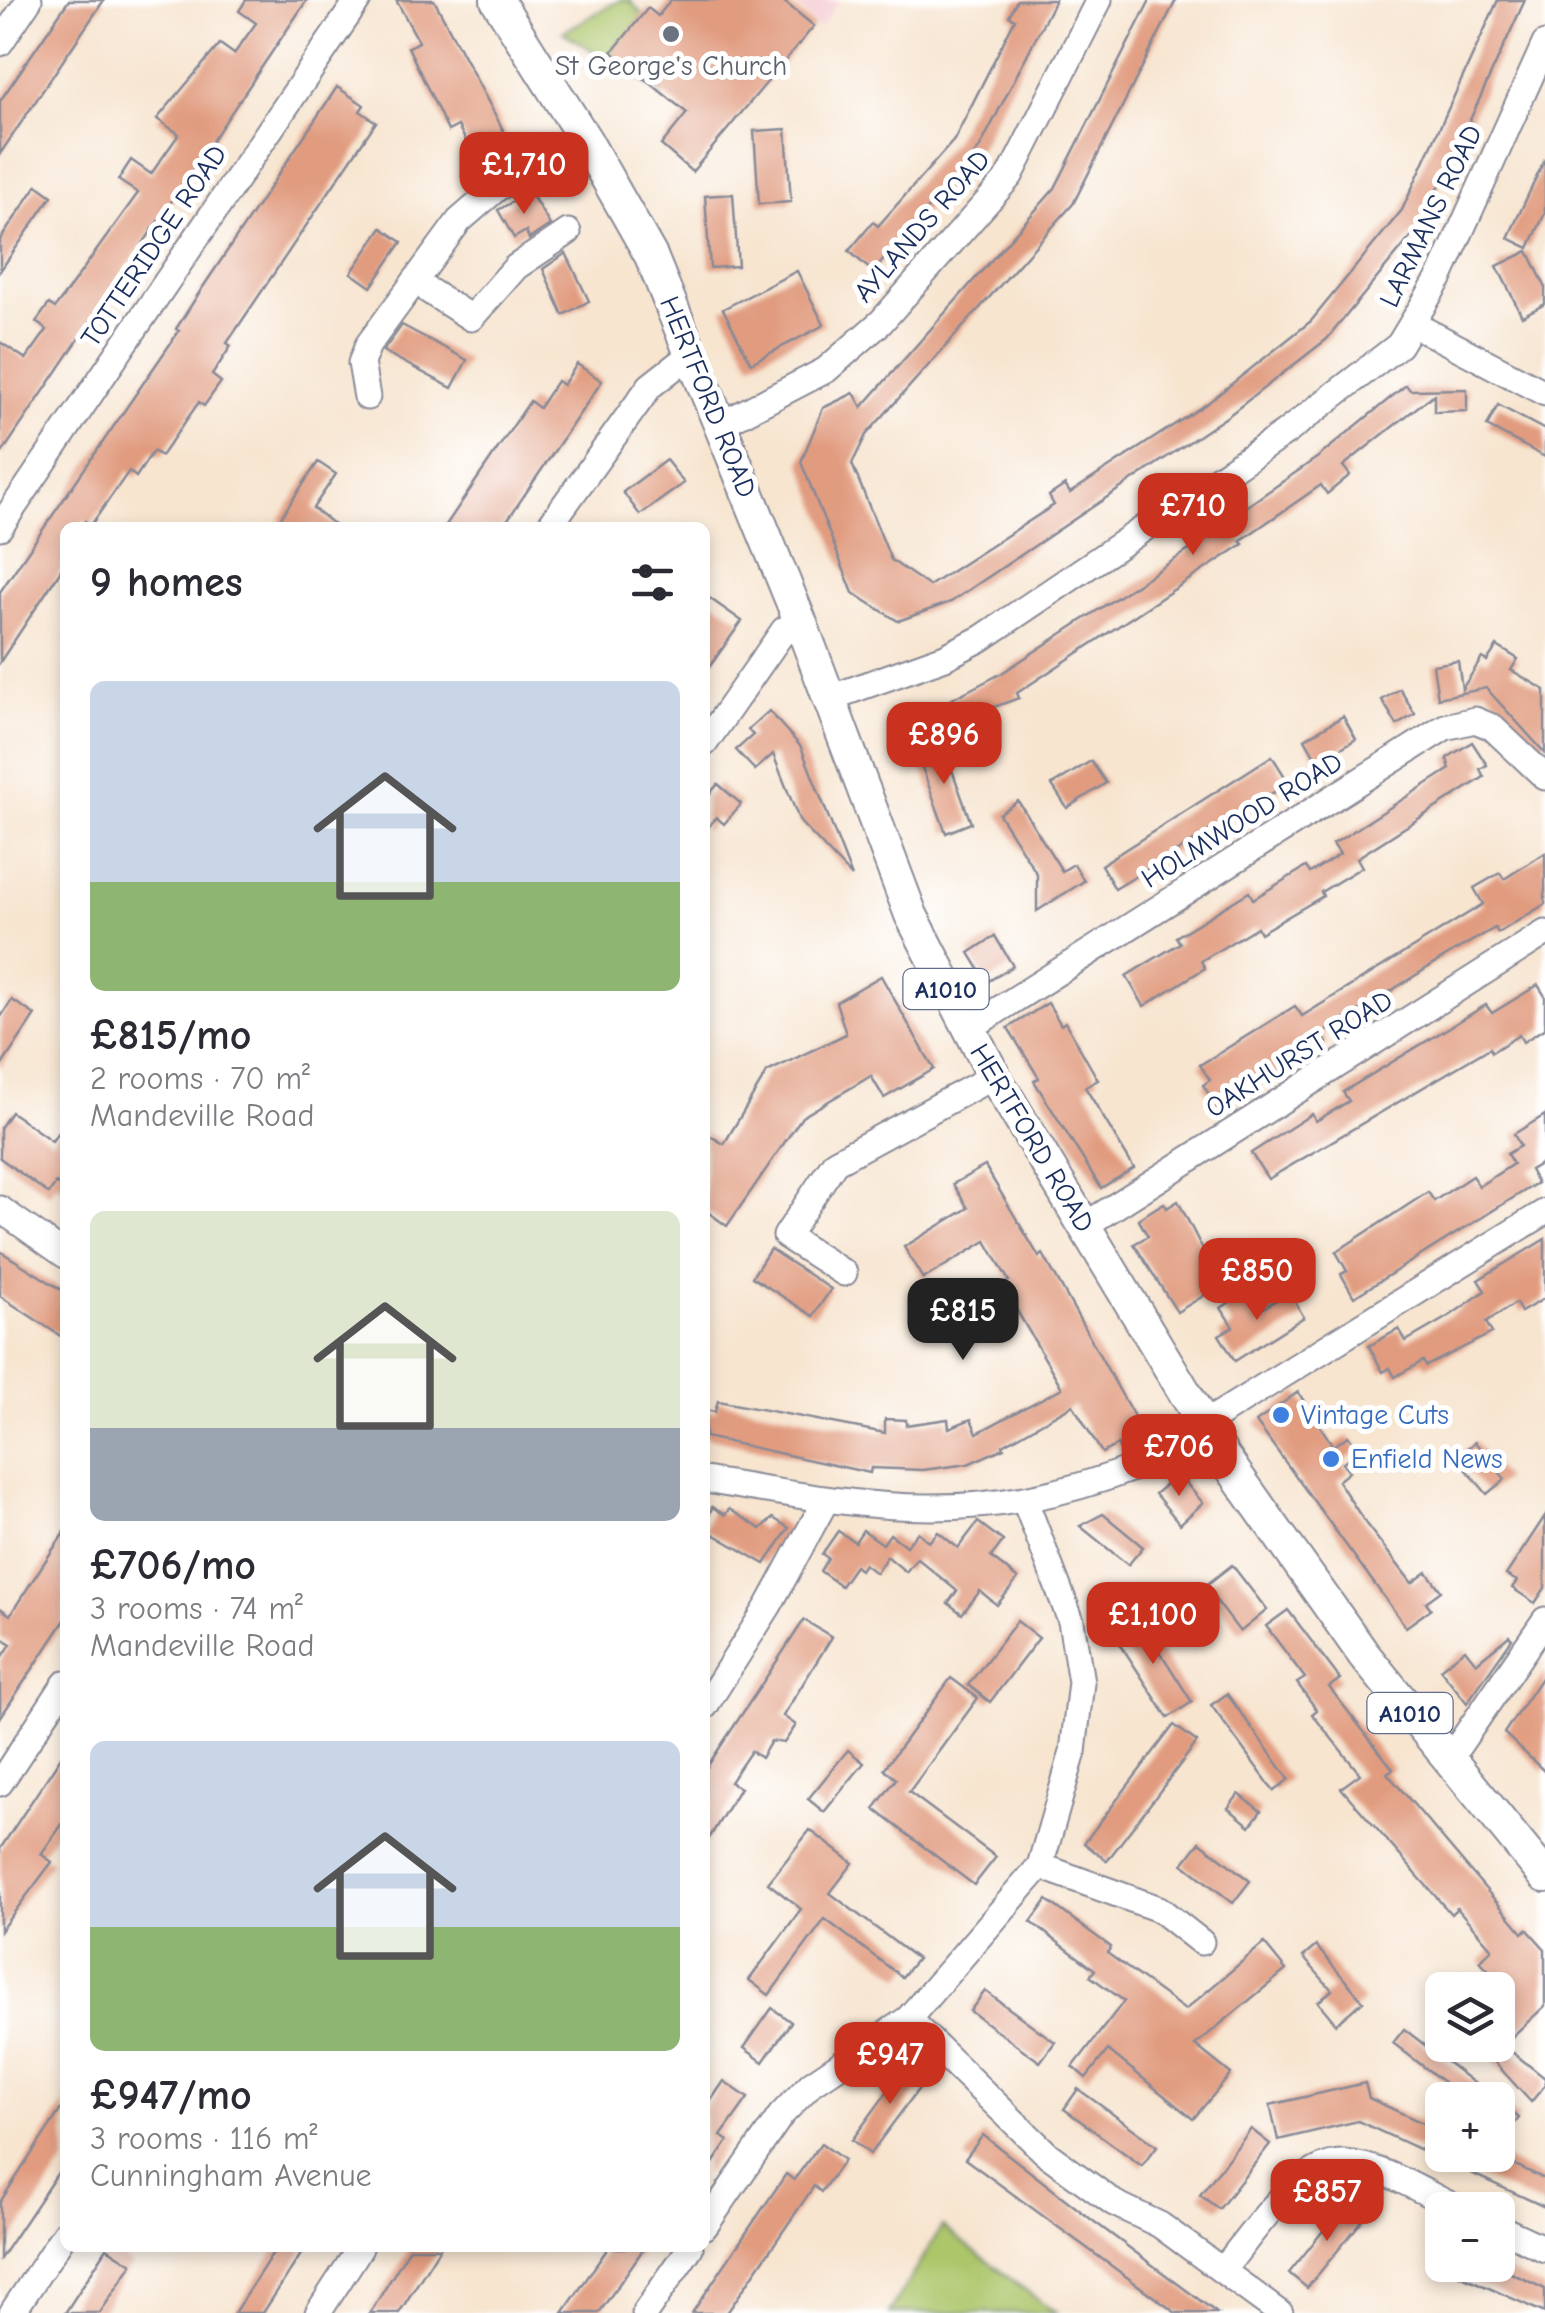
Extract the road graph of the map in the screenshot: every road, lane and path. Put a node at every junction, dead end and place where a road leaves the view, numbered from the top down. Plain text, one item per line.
1 (29, 0) edge
2 (358, 0) edge
3 (497, 0) edge
4 (1099, 0) edge
5 (0, 43) edge
6 (1545, 44) edge
7 (586, 141) junction
8 (568, 232) dead end
9 (429, 291) dead end
10 (1413, 324) junction
11 (691, 354) junction
12 (1545, 392) edge
13 (367, 398) dead end
14 (720, 424) junction
15 (552, 522) edge
16 (0, 527) edge
17 (800, 621) junction
18 (830, 698) junction
19 (710, 736) edge
20 (1545, 777) edge
21 (1545, 934) edge
22 (968, 1029) junction
23 (994, 1076) junction
24 (0, 1209) edge
25 (1545, 1212) edge
26 (1084, 1226) junction
27 (60, 1251) edge
28 (844, 1274) dead end
29 (1203, 1425) junction
30 (710, 1481) edge
31 (826, 1500) junction
32 (1025, 1501) junction
33 (1545, 1620) edge
34 (60, 1692) edge
35 (710, 1698) edge
36 (1448, 1762) junction
37 (0, 1783) edge
38 (1040, 1866) junction
39 (1545, 1876) edge
40 (1201, 1942) dead end
41 (908, 2019) junction
42 (1425, 2194) edge
43 (710, 2219) edge
44 (1515, 2235) edge
45 (60, 2240) edge
46 (1545, 2249) edge
47 (357, 2252) edge
48 (687, 2252) edge
49 (1223, 2270) junction
50 (12, 2313) edge
51 (318, 2313) edge
52 (646, 2313) edge
53 (1280, 2313) edge

1 - 5 street
2 - 16 street, TOTTERIDGE ROAD
3 - 7 main road, HERTFORD ROAD / A1010
4 - 14 street, AYLANDS ROAD
6 - 10 street, LARMANS ROAD
7 - 11 main road, HERTFORD ROAD / A1010
7 - 13 street
8 - 9 street
10 - 12 street
10 - 18 street, LARMANS ROAD
11 - 14 main road, HERTFORD ROAD / A1010
11 - 15 street
14 - 17 main road, HERTFORD ROAD / A1010
17 - 18 main road, HERTFORD ROAD / A1010
17 - 19 street
18 - 22 main road, HERTFORD ROAD / A1010
20 - 22 street, HOLMWOOD ROAD
21 - 26 street, OAKHURST ROAD
22 - 23 main road, HERTFORD ROAD / A1010
23 - 26 main road, HERTFORD ROAD / A1010
23 - 28 street
24 - 27 street
25 - 29 street
26 - 29 main road, HERTFORD ROAD / A1010
29 - 32 street
29 - 36 main road, HERTFORD ROAD / A1010
30 - 31 street
31 - 32 street
31 - 35 street
32 - 38 street
33 - 36 street
34 - 37 street
36 - 39 main road, HERTFORD ROAD / A1010
38 - 40 street
38 - 41 street
41 - 43 street
41 - 49 street
42 - 49 street
44 - 46 street
45 - 50 street
47 - 51 street
48 - 52 street
49 - 53 street

